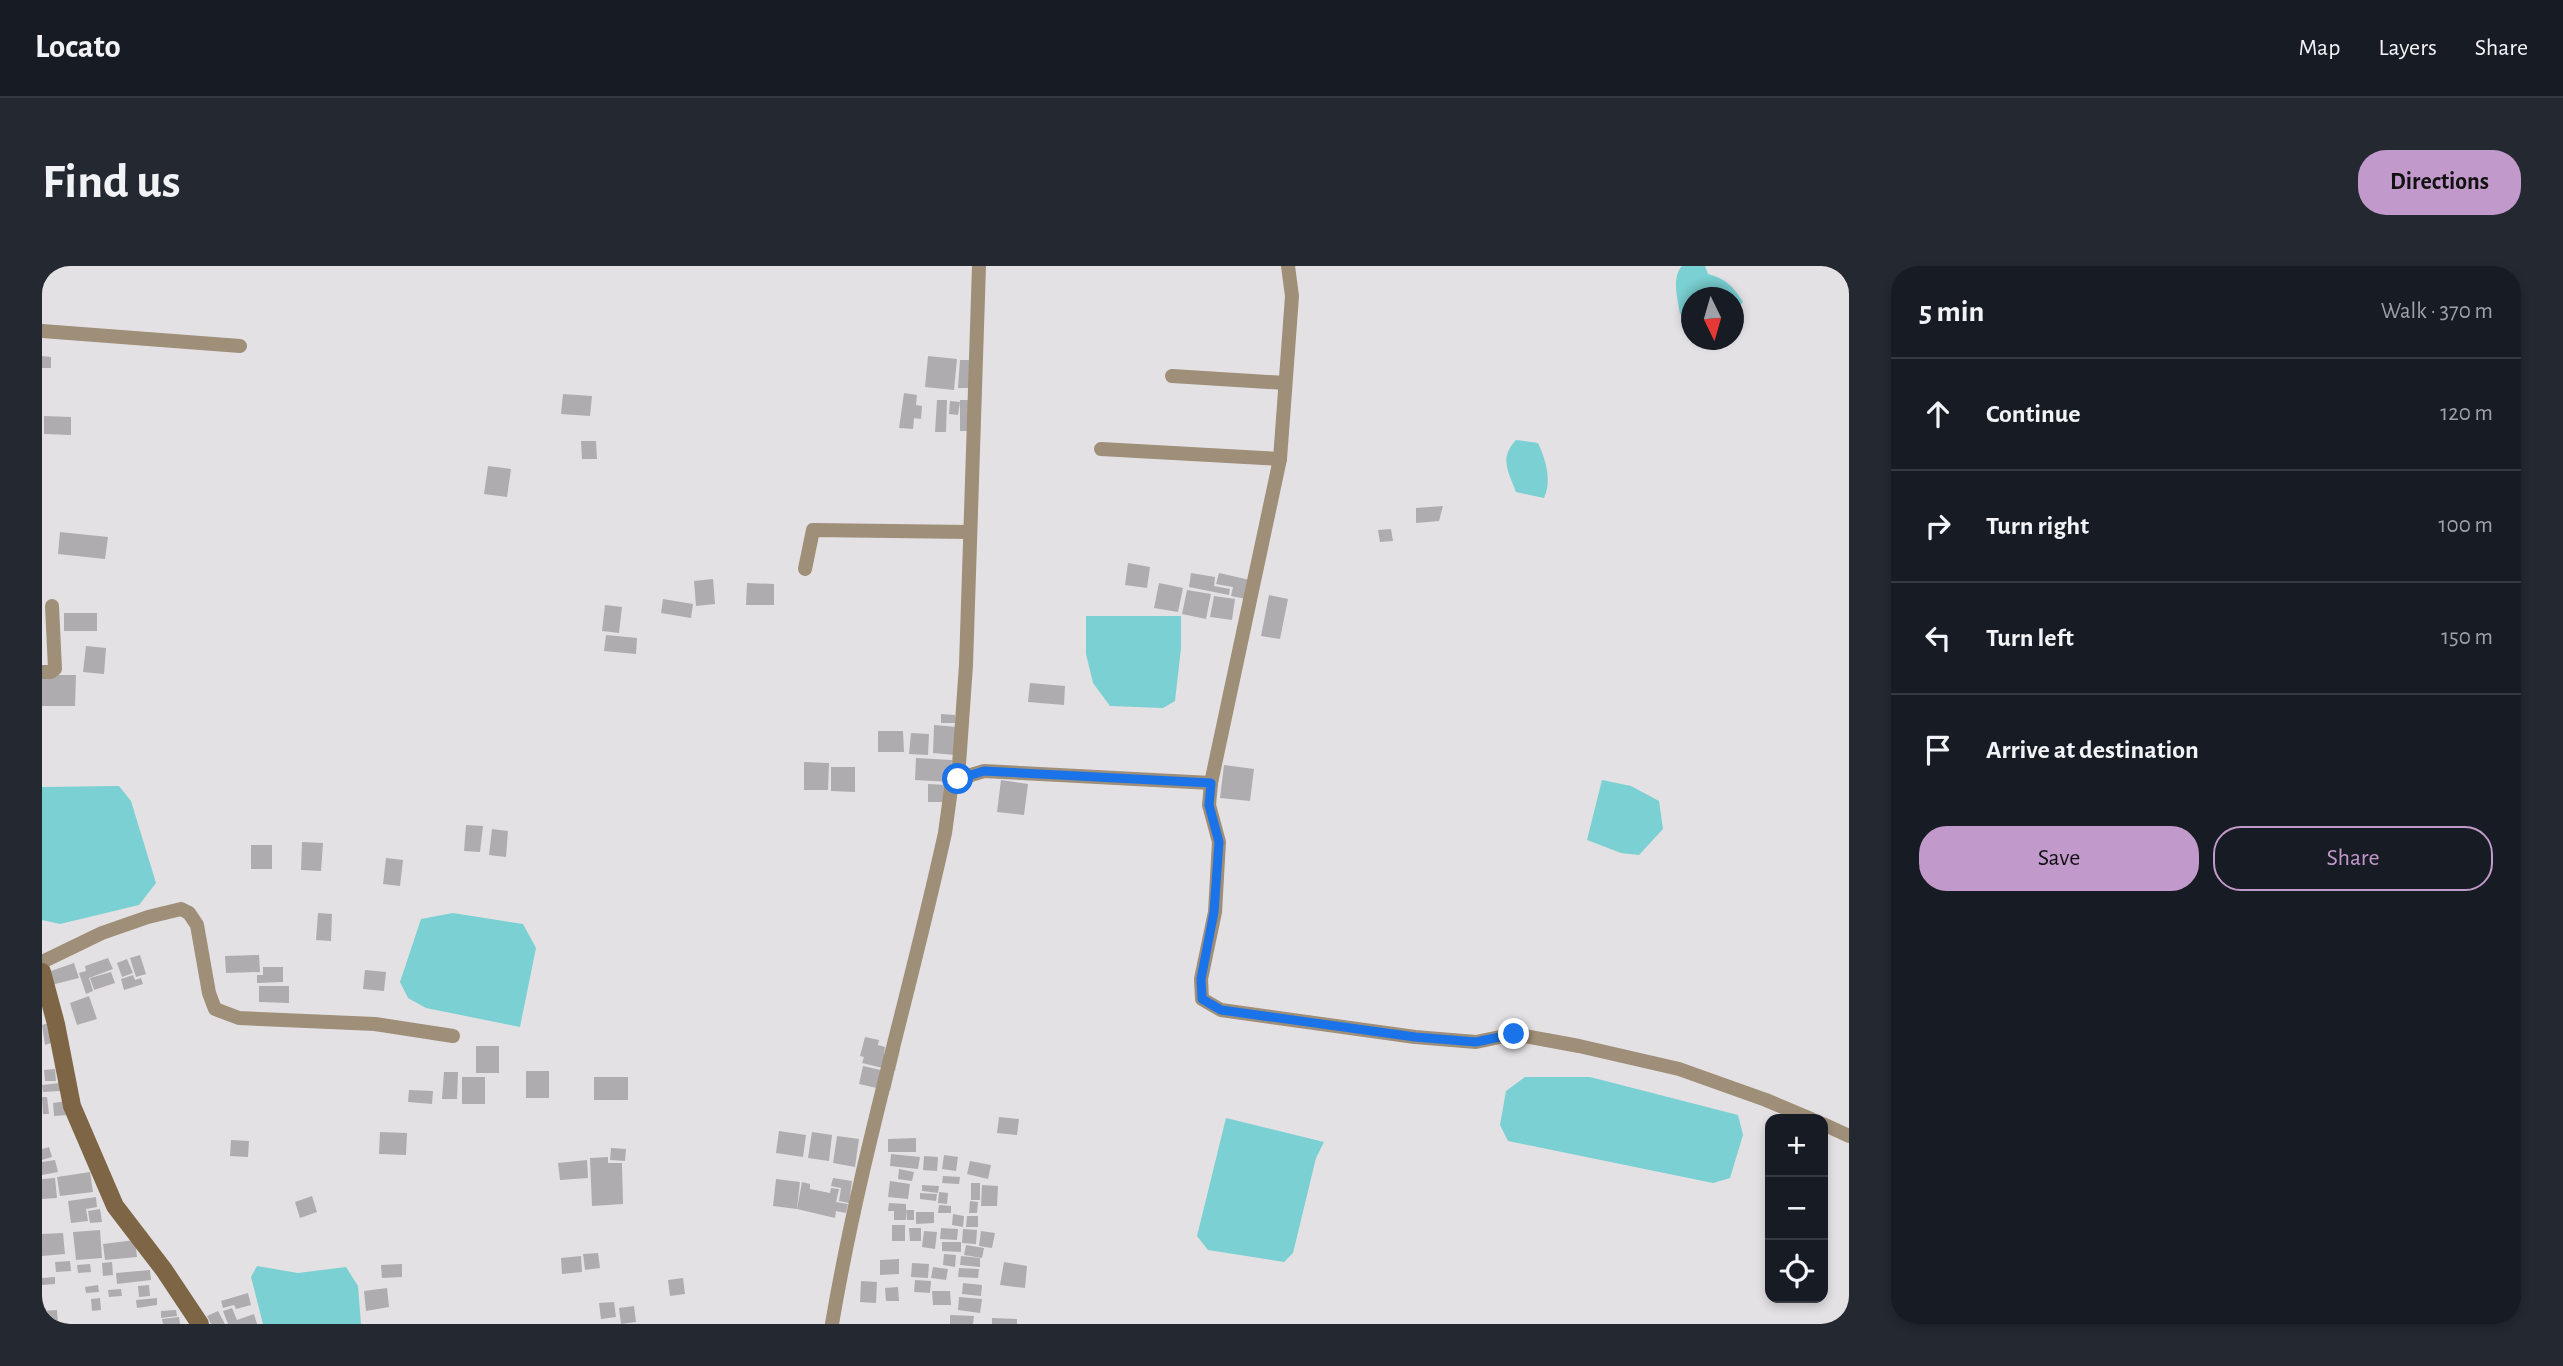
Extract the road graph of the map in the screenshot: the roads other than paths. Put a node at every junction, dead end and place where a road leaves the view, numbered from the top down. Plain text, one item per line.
1 (979, 266) edge
2 (1288, 266) edge
3 (42, 331) edge
4 (240, 346) dead end
5 (1172, 376) dead end
6 (1285, 383) junction
7 (1101, 449) dead end
8 (1280, 459) junction
9 (969, 532) junction
10 (805, 569) dead end
11 (52, 606) dead end
12 (42, 672) edge
13 (958, 779) junction
14 (1211, 783) junction
15 (42, 962) edge
16 (42, 972) edge
17 (453, 1036) dead end
18 (1799, 1114) edge
19 (1828, 1127) edge
20 (1849, 1136) edge
21 (200, 1324) edge
22 (832, 1324) edge

1 - 9 street
2 - 6 street
3 - 4 street
5 - 6 street
6 - 8 street
7 - 8 street
8 - 14 street
9 - 10 street
9 - 13 street
11 - 12 street
13 - 14 street
13 - 22 street
14 - 18 street
15 - 17 street
16 - 21 street
19 - 20 street

